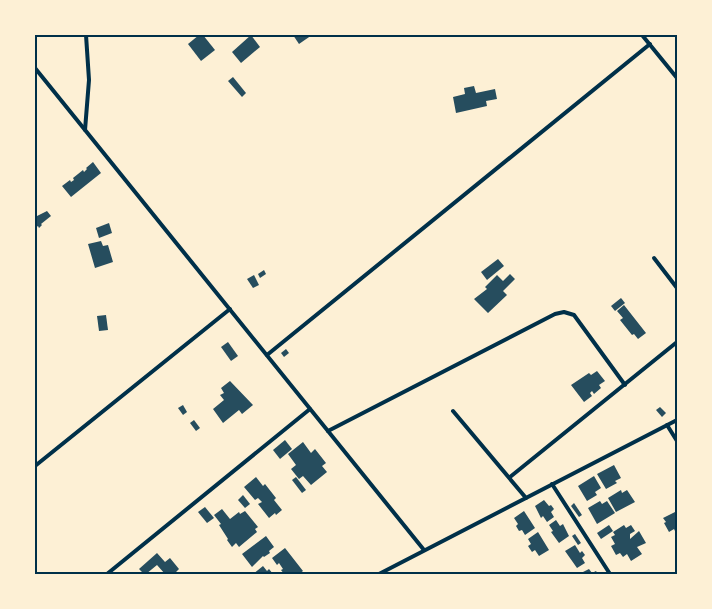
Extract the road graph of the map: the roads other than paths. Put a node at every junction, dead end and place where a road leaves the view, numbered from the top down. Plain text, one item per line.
1 (86, 35) edge
2 (642, 35) edge
3 (650, 44) junction
4 (35, 68) edge
5 (677, 78) edge
6 (85, 130) junction
7 (654, 258) dead end
8 (677, 288) edge
9 (230, 309) junction
10 (677, 342) edge
11 (266, 355) junction
12 (625, 385) junction
13 (310, 409) junction
14 (453, 411) dead end
15 (677, 420) edge
16 (667, 425) junction
17 (328, 431) junction
18 (677, 440) edge
19 (35, 466) edge
20 (510, 478) junction
21 (552, 484) junction
22 (526, 498) junction
23 (424, 550) junction
24 (108, 574) edge
25 (379, 574) edge
26 (610, 574) edge

1 - 6 street
2 - 3 street
3 - 5 street
3 - 11 street
4 - 6 street
6 - 9 street
7 - 8 street
9 - 11 street
9 - 19 street
10 - 12 street
11 - 13 street
12 - 17 street
12 - 20 street
13 - 17 street
13 - 24 street
14 - 20 street
15 - 16 street
16 - 18 street
16 - 21 street
17 - 23 street
20 - 22 street
21 - 22 street
21 - 26 street
22 - 23 street
23 - 25 street

